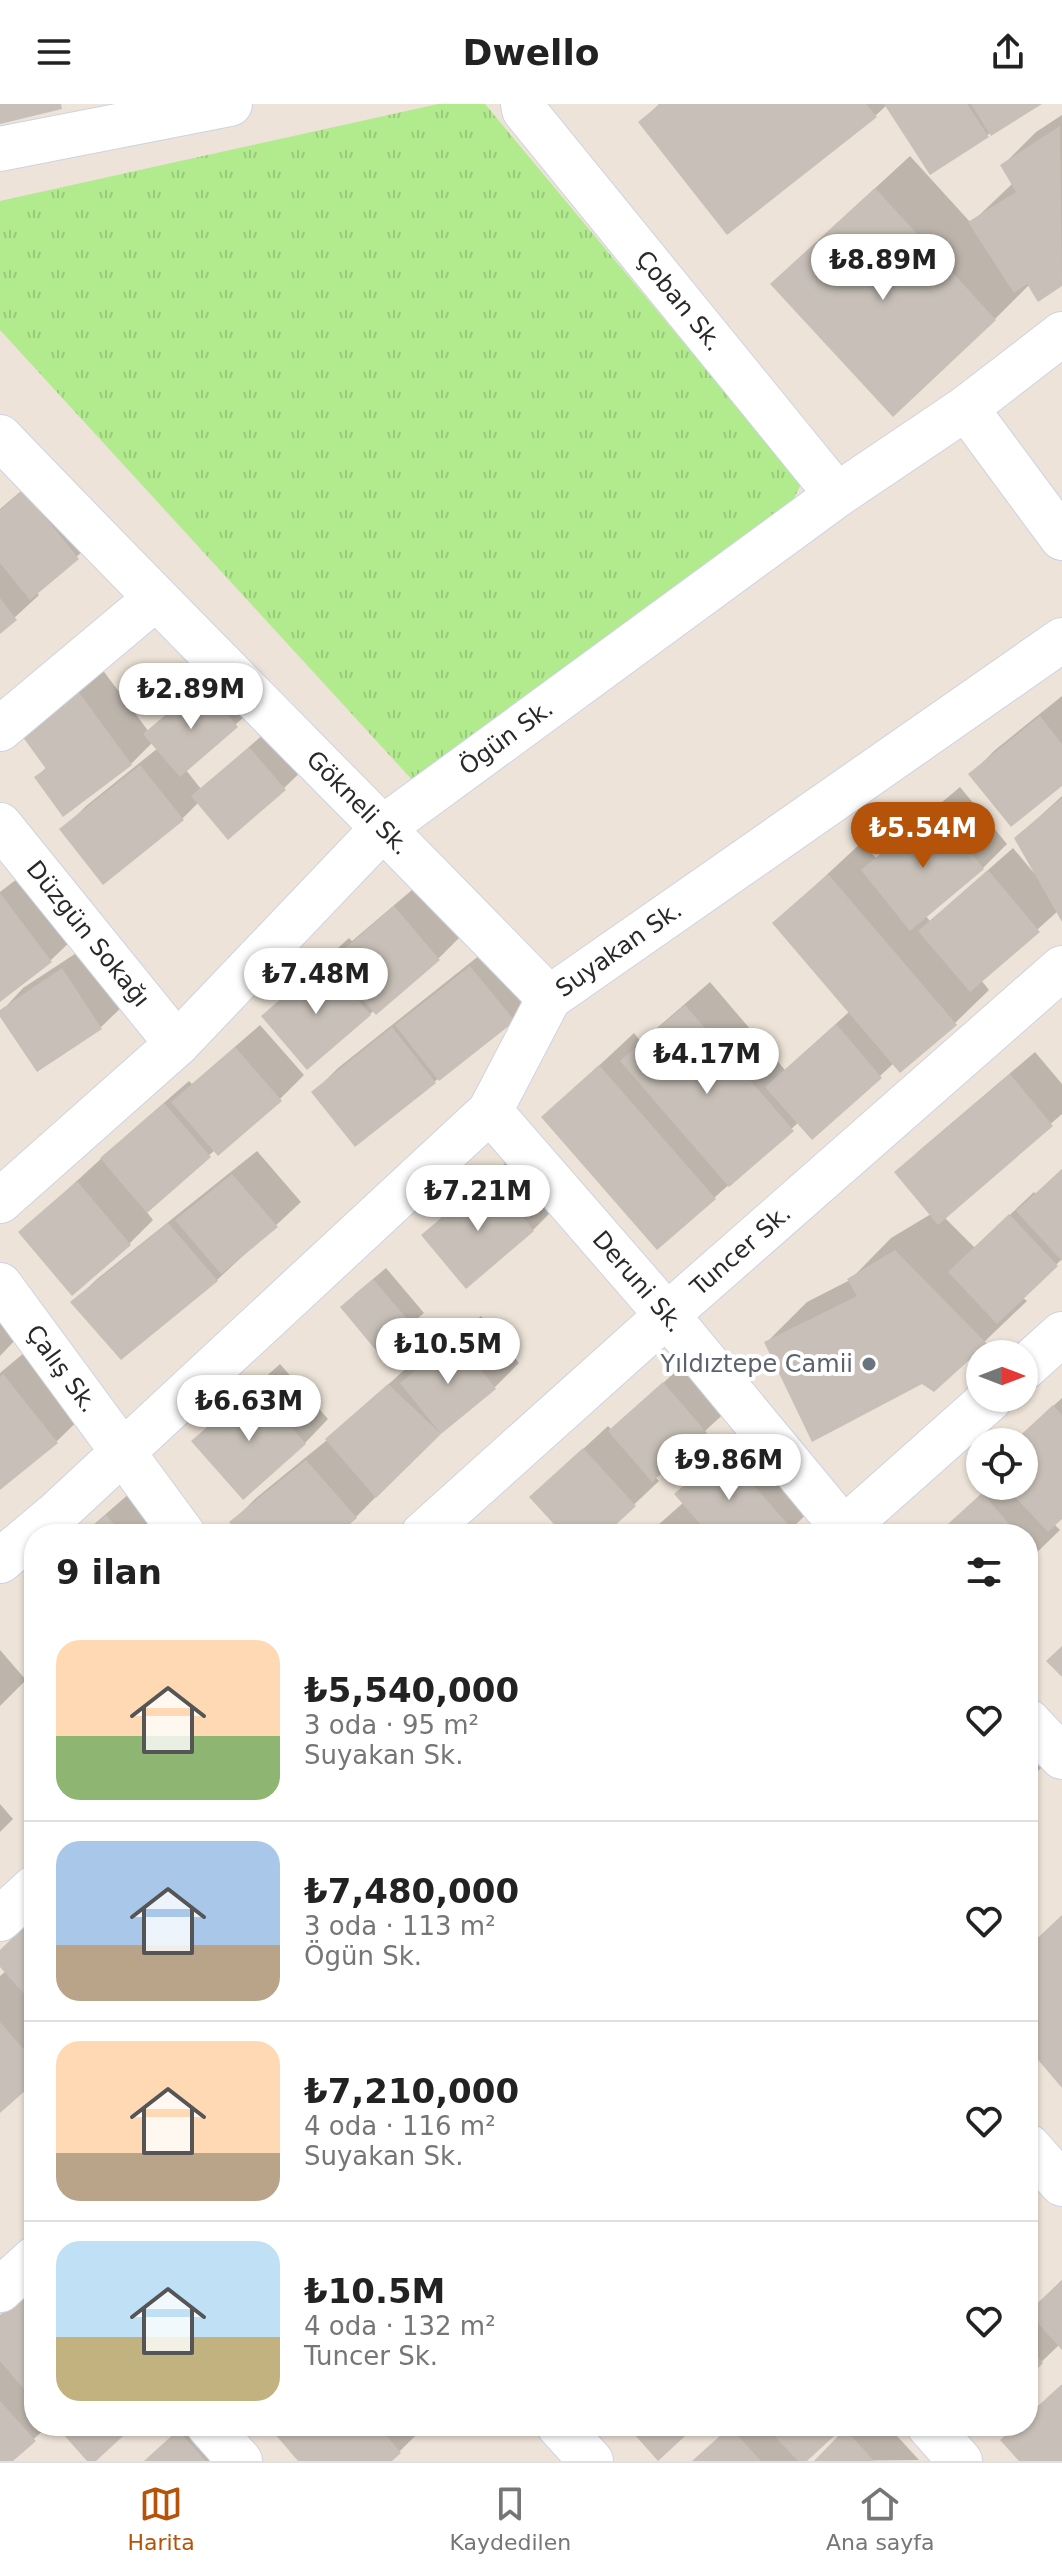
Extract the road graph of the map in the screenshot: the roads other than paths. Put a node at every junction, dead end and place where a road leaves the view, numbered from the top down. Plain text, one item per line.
1 (230, 104) edge
2 (523, 104) edge
3 (0, 149) edge
4 (1062, 334) edge
5 (966, 408) junction
6 (0, 437) edge
7 (837, 495) junction
8 (1062, 538) edge
9 (155, 599) junction
10 (1062, 640) edge
11 (0, 729) edge
12 (0, 825) edge
13 (384, 827) junction
14 (1062, 968) edge
15 (549, 998) junction
16 (177, 1044) junction
17 (490, 1111) junction
18 (0, 1201) edge
19 (0, 1285) edge
20 (667, 1315) junction
21 (976, 1412) edge
22 (123, 1451) junction
23 (41, 1524) edge
24 (176, 1524) edge
25 (434, 1524) edge
26 (837, 1524) edge
27 (852, 1524) edge
28 (24, 1540) edge
29 (0, 1561) edge
30 (1038, 1732) edge
31 (1062, 1757) edge
32 (24, 1897) edge
33 (0, 1919) edge
34 (1038, 2157) edge
35 (1062, 2184) edge
36 (24, 2268) edge
37 (0, 2290) edge
38 (218, 2436) edge
39 (568, 2436) edge
40 (938, 2436) edge
41 (240, 2461) edge
42 (591, 2461) edge
43 (960, 2461) edge

1 - 3 street
2 - 7 street, Çoban Sk.
4 - 5 street, Ögün Sk.
5 - 7 street, Ögün Sk.
5 - 8 street
6 - 9 street, Gökneli Sk.
7 - 13 street, Ögün Sk.
9 - 11 street
9 - 13 street, Gökneli Sk.
10 - 15 street, Suyakan Sk.
12 - 16 street, Düzgün Sokağı
13 - 15 street, Gökneli Sk.
13 - 16 street, Ögün Sk.
14 - 20 street, Tuncer Sk.
15 - 17 street, Suyakan Sk.
16 - 18 street, Ögün Sk.
17 - 20 street, Deruni Sk.
17 - 22 street, Suyakan Sk.
19 - 22 street, Çalış Sk.
20 - 25 street, Tuncer Sk.
20 - 26 street, Deruni Sk.
21 - 27 street
22 - 23 street, Suyakan Sk.
22 - 24 street, Çalış Sk.
28 - 29 street, Suyakan Sk.
30 - 31 street
32 - 33 street
34 - 35 street
36 - 37 street
38 - 41 street
39 - 42 street
40 - 43 street

